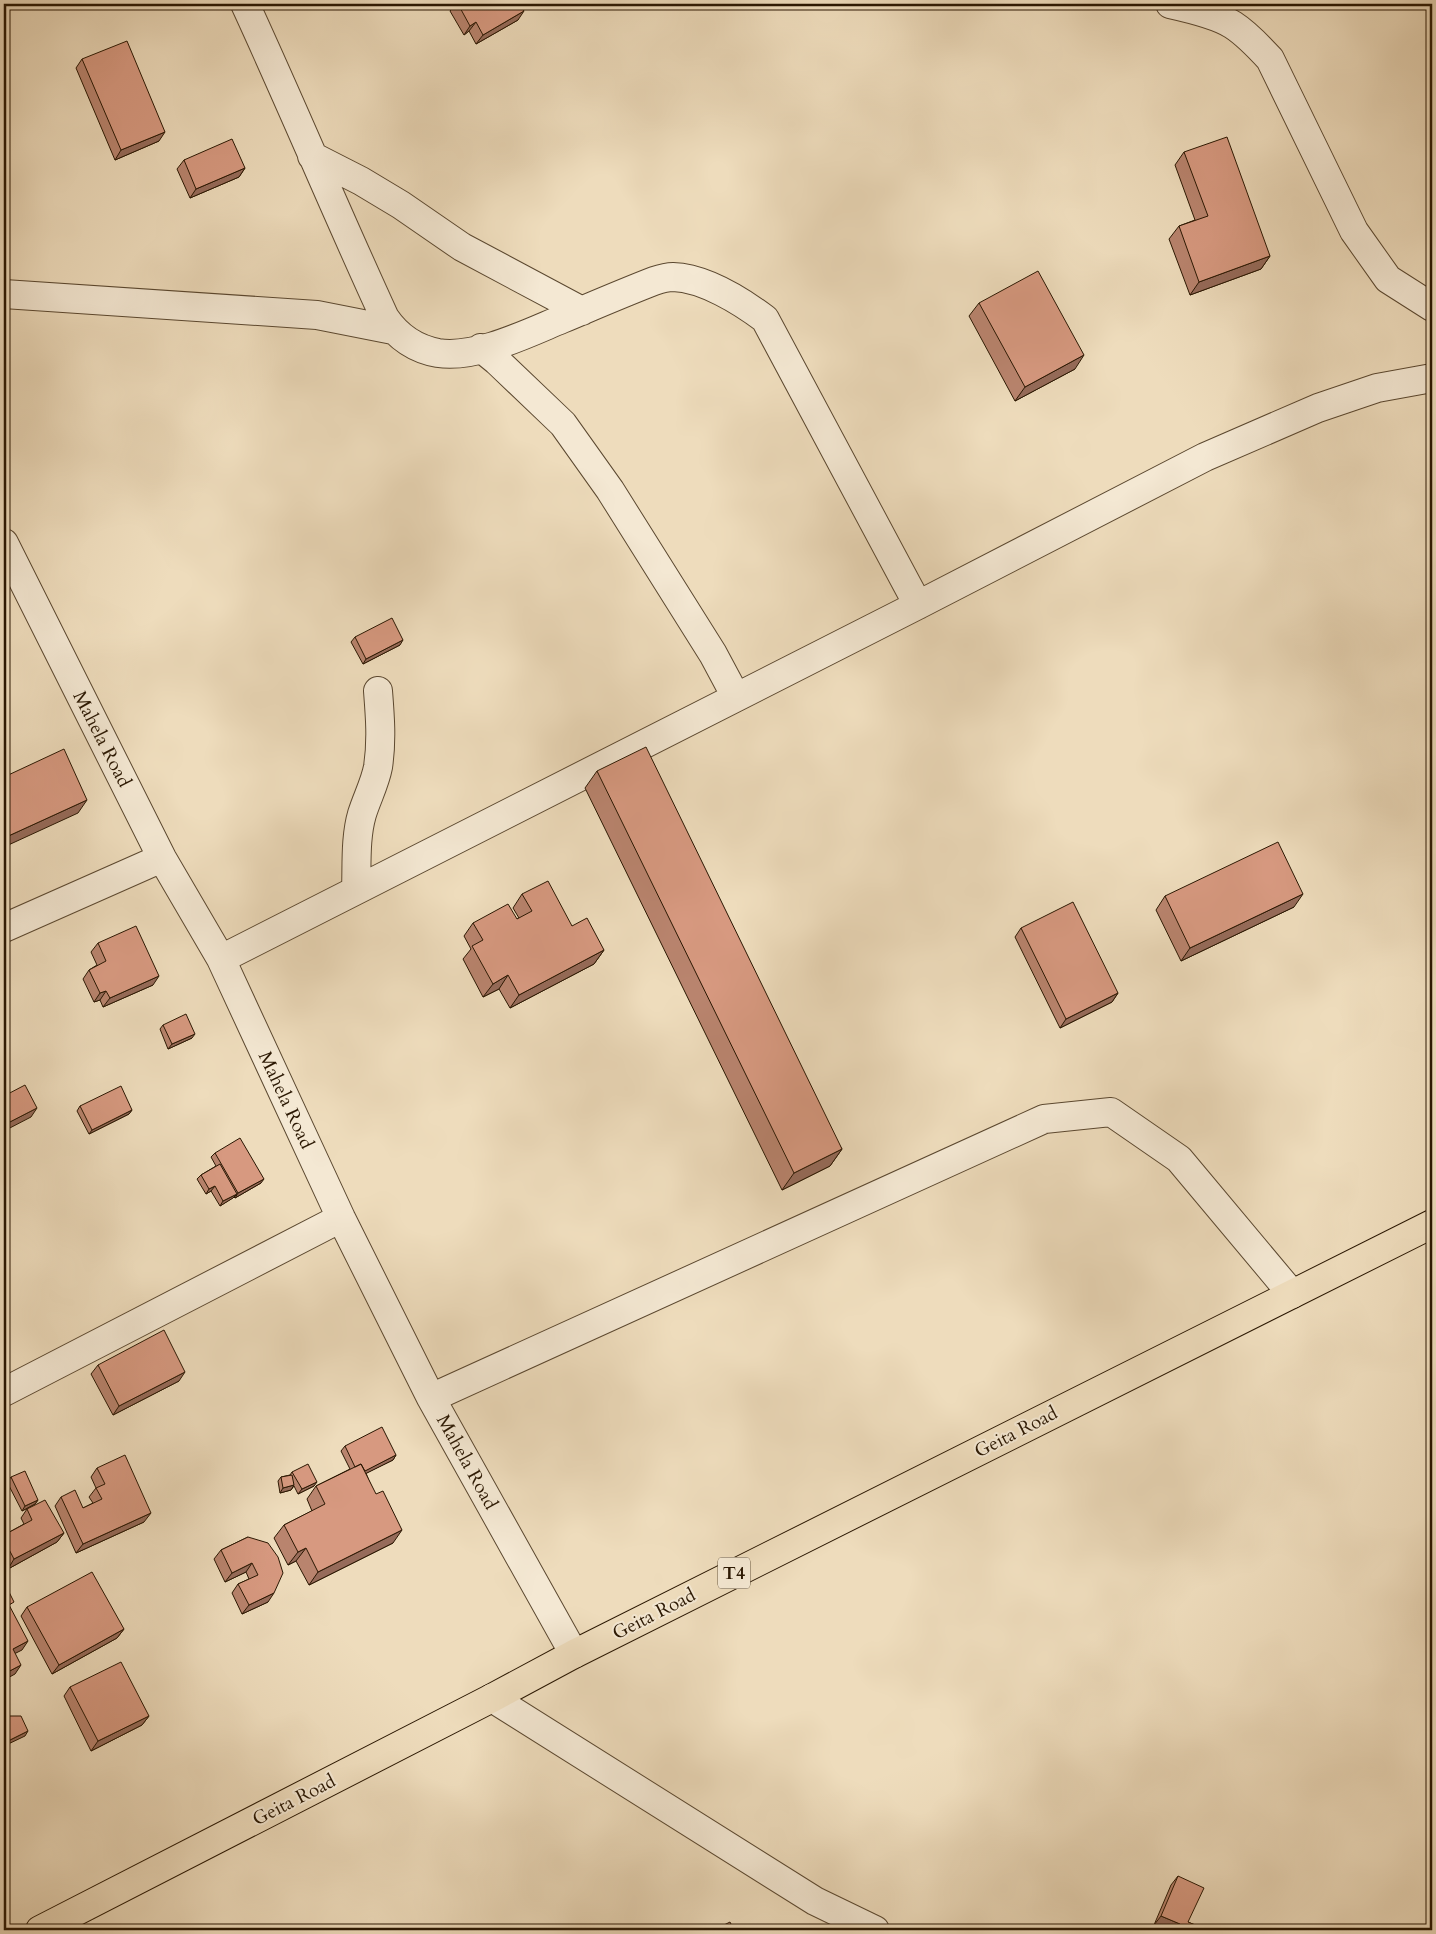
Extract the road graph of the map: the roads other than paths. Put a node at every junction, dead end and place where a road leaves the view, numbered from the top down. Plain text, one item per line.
1 (245, 4) edge
2 (1170, 4) edge
3 (312, 156) junction
4 (4, 294) edge
5 (1432, 307) edge
6 (582, 311) junction
7 (393, 330) junction
8 (481, 348) junction
9 (1431, 378) edge
10 (4, 543) edge
11 (918, 605) junction
12 (378, 690) dead end
13 (736, 697) junction
14 (162, 858) junction
15 (356, 890) junction
16 (4, 928) edge
17 (221, 958) junction
18 (341, 1218) junction
19 (1432, 1224) edge
20 (1292, 1294) junction
21 (4, 1392) edge
22 (431, 1398) junction
23 (574, 1654) junction
24 (492, 1698) junction
25 (51, 1927) edge
26 (874, 1930) edge

1 - 3 street
2 - 5 street
3 - 6 street
3 - 7 street
4 - 7 street
6 - 8 street
6 - 11 street
7 - 8 street
8 - 13 street
9 - 11 street
10 - 14 street, Mahela Road
11 - 13 street
12 - 15 street
13 - 15 street
14 - 16 street
14 - 17 street, Mahela Road
15 - 17 street
17 - 18 street, Mahela Road
18 - 21 street
18 - 22 street, Mahela Road
19 - 20 highway, Geita Road / T4
20 - 22 street
20 - 23 highway, Geita Road / T4
22 - 23 street, Mahela Road
23 - 24 highway, Geita Road / T4
24 - 25 highway, Geita Road / T4
24 - 26 street

